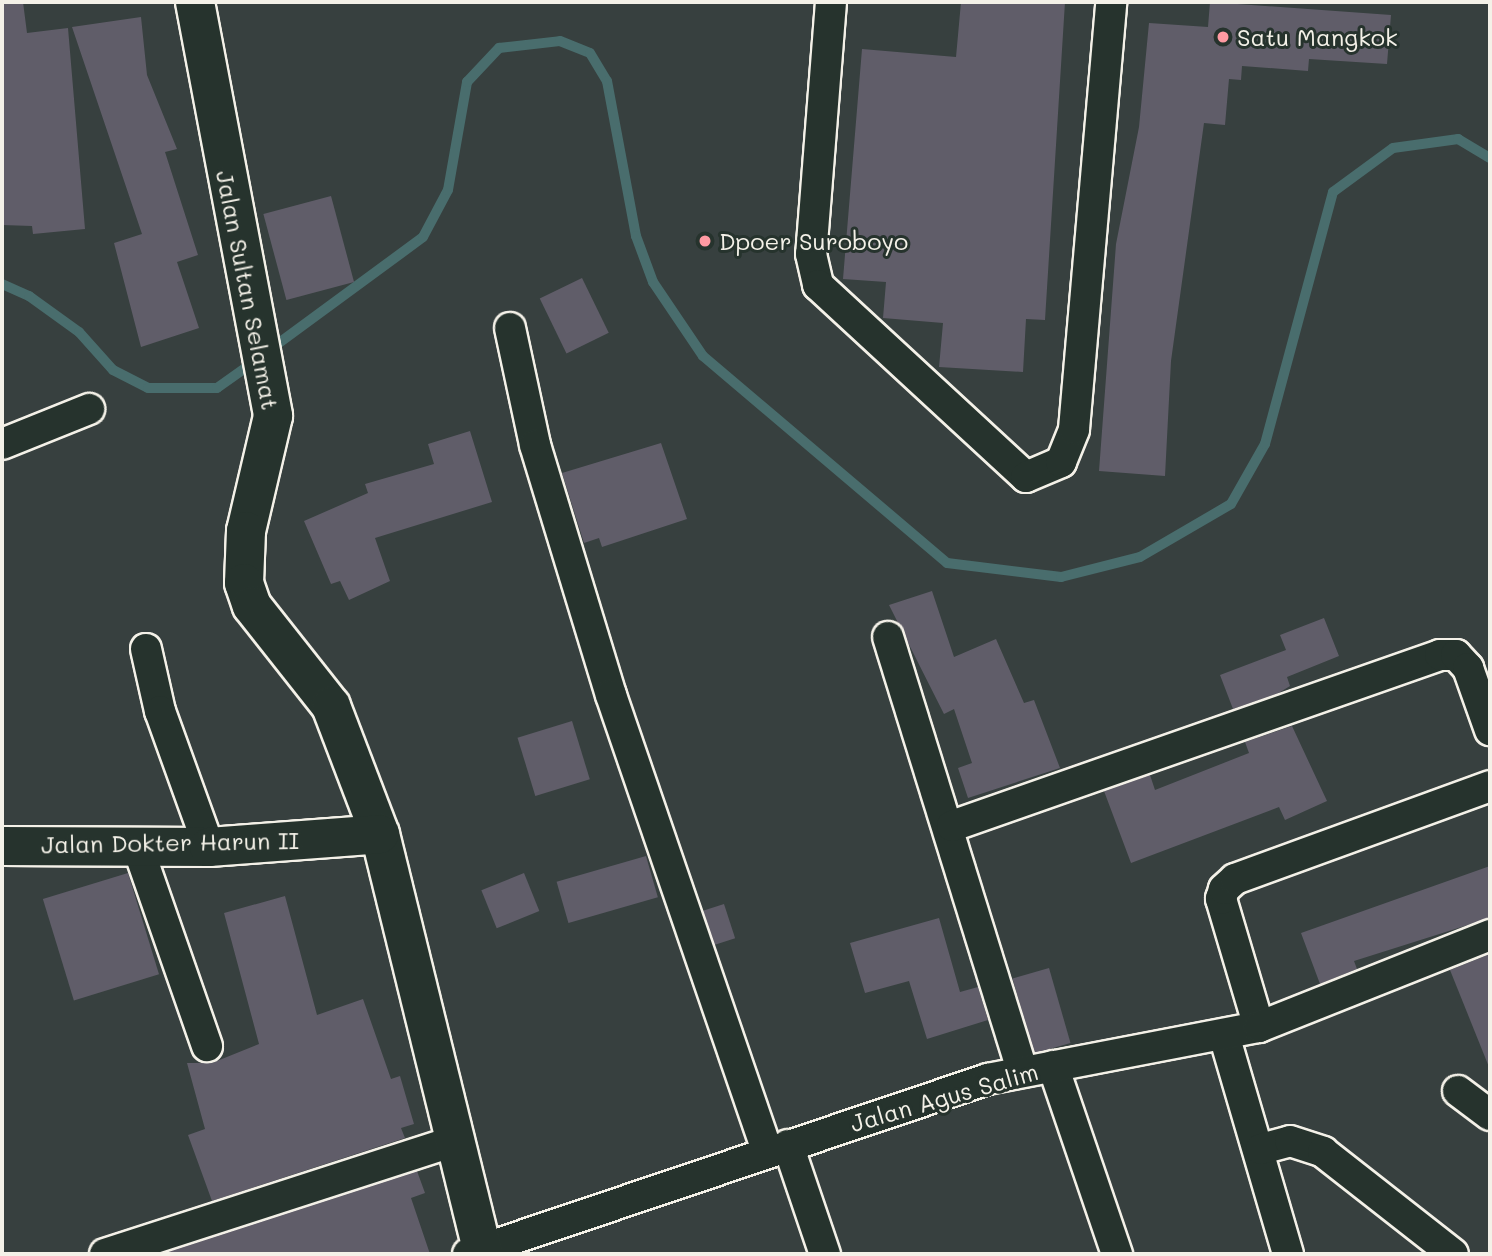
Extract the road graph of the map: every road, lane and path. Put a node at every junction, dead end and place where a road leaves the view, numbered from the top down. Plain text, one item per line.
1 (195, 2) edge
2 (831, 2) edge
3 (1111, 2) edge
4 (510, 328) dead end
5 (89, 409) dead end
6 (3, 442) edge
7 (888, 637) dead end
8 (146, 649) dead end
9 (1490, 730) edge
10 (1490, 786) edge
11 (951, 825) junction
12 (380, 834) junction
13 (137, 845) junction
14 (2, 846) edge
15 (209, 847) junction
16 (1490, 935) edge
17 (1259, 1027) junction
18 (1224, 1035) junction
19 (206, 1046) dead end
20 (1054, 1066) junction
21 (1022, 1071) junction
22 (1458, 1091) dead end
23 (1490, 1115) edge
24 (454, 1141) junction
25 (777, 1148) junction
26 (1261, 1149) junction
27 (477, 1253) edge
28 (105, 1254) edge
29 (825, 1254) edge
30 (1117, 1254) edge
31 (1288, 1254) edge
32 (1453, 1254) edge

1 - 12 street, Jalan Sultan Selamat
2 - 3 street
4 - 25 street
5 - 6 street
7 - 11 street
8 - 15 street
9 - 11 street
10 - 17 street
11 - 21 street
12 - 15 street, Jalan Dokter Harun II
12 - 24 street, Jalan Sultan Selamat
13 - 14 street, Jalan Dokter Harun II
13 - 15 street, Jalan Dokter Harun II
13 - 19 street
16 - 17 street, Jalan Agus Salim
17 - 18 street, Jalan Agus Salim
18 - 20 street, Jalan Agus Salim
18 - 26 street
20 - 21 street, Jalan Agus Salim
20 - 30 street
21 - 25 street, Jalan Agus Salim
22 - 23 street
24 - 27 street, Jalan Sultan Selamat
24 - 28 street
25 - 27 street, Jalan Agus Salim
25 - 29 street
26 - 31 street
26 - 32 street

